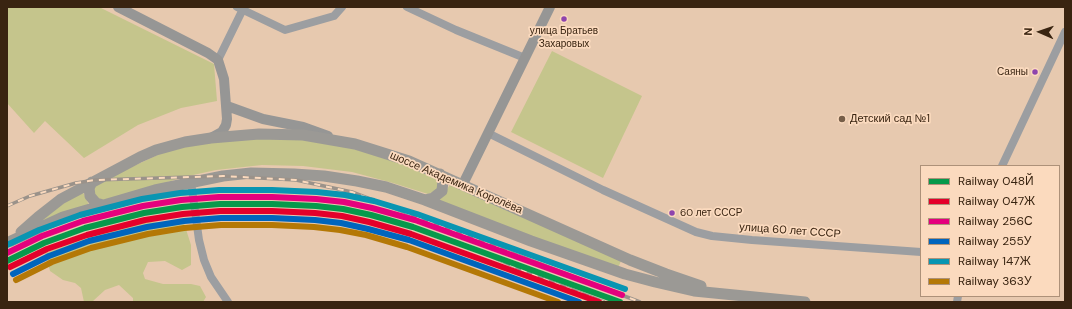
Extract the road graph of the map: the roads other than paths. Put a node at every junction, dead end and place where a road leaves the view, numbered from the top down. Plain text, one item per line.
1 (118, 7) edge
2 (342, 7) edge
3 (407, 7) edge
4 (550, 7) edge
5 (241, 8) edge
6 (1065, 32) edge
7 (525, 58) junction
8 (218, 60) junction
9 (226, 106) junction
10 (488, 133) junction
11 (211, 138) junction
12 (338, 141) junction
13 (1002, 165) edge
14 (440, 174) junction
15 (92, 182) junction
16 (191, 182) junction
17 (463, 184) junction
18 (425, 200) junction
19 (103, 205) junction
20 (9, 243) edge
21 (920, 252) edge
22 (726, 293) junction
23 (228, 302) edge
24 (804, 302) edge

1 - 8 main road
2 - 5 street
3 - 7 street
4 - 7 main road
5 - 8 street
6 - 13 street
7 - 10 main road
8 - 9 main road
9 - 11 main road
9 - 12 main road
10 - 17 main road
10 - 21 street, улица 60 лет СССР
11 - 12 highway, шоссе Академика Королёва
11 - 15 highway, шоссе Академика Королёва
12 - 14 highway, шоссе Академика Королёва
14 - 17 highway, шоссе Академика Королёва
14 - 18 highway
15 - 19 highway
15 - 20 highway, шоссе Академика Королёва
16 - 18 highway, шоссе Академика Королёва
16 - 19 highway, шоссе Академика Королёва
16 - 23 street
17 - 22 highway, шоссе Академика Королёва
18 - 22 highway, шоссе Академика Королёва
19 - 20 highway, шоссе Академика Королёва
22 - 24 highway, шоссе Академика Королёва

